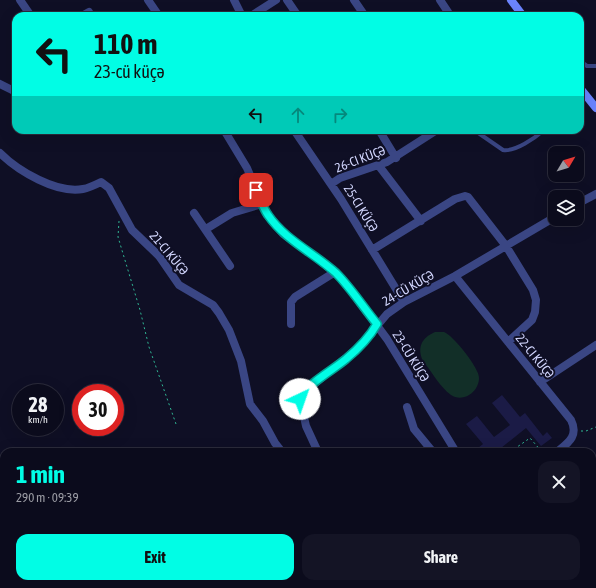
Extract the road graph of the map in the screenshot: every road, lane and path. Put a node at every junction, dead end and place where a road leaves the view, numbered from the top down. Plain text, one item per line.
1 (20, 0) edge
2 (148, 0) edge
3 (234, 0) edge
4 (276, 0) edge
5 (287, 0) edge
6 (354, 0) edge
7 (440, 0) edge
8 (511, 0) edge
9 (28, 12) edge
10 (156, 12) edge
11 (240, 12) edge
12 (258, 12) edge
13 (295, 12) edge
14 (362, 12) edge
15 (448, 12) dead end
16 (520, 12) edge
17 (584, 64) edge
18 (596, 66) edge
19 (0, 84) edge
20 (12, 90) edge
21 (584, 99) edge
22 (596, 108) edge
23 (226, 134) edge
24 (297, 134) edge
25 (381, 134) edge
26 (431, 134) edge
27 (480, 134) edge
28 (538, 134) edge
29 (0, 152) edge
30 (396, 158) junction
31 (380, 166) junction
32 (331, 184) junction
33 (596, 194) edge
34 (584, 200) edge
35 (262, 204) junction
36 (194, 213) dead end
37 (123, 216) junction
38 (421, 221) junction
39 (548, 221) edge
40 (206, 229) junction
41 (506, 246) junction
42 (372, 250) junction
43 (230, 266) dead end
44 (335, 272) junction
45 (455, 276) junction
46 (404, 302) junction
47 (291, 324) dead end
48 (377, 324) junction
49 (508, 342) junction
50 (596, 345) edge
51 (540, 382) junction
52 (407, 407) dead end
53 (176, 424) dead end
54 (596, 427) edge
55 (575, 430) junction
56 (279, 448) edge
57 (316, 448) edge
58 (430, 448) edge
59 (454, 448) edge
60 (516, 448) edge
61 (539, 448) edge
62 (564, 448) edge

1 - 9 street
2 - 10 street
3 - 11 street
4 - 12 street
5 - 13 street
6 - 14 street
7 - 15 street
8 - 16 main road
17 - 18 lane
19 - 20 street
21 - 22 main road
23 - 35 street, 23-CÜ KÜÇƏ
24 - 32 street, 25-CI KÜÇƏ
25 - 30 street
26 - 30 street
27 - 28 lane
29 - 37 street, 21-CI KÜÇƏ
30 - 31 street
31 - 32 street
31 - 38 street
32 - 42 street, 25-CI KÜÇƏ
33 - 34 street
35 - 40 street
35 - 44 street, 23-CÜ KÜÇƏ
36 - 40 street
37 - 53 path
37 - 56 street, 21-CI KÜÇƏ
38 - 41 street
38 - 42 street
39 - 41 street, 24-CÜ KÜÇƏ
40 - 43 street
41 - 45 street, 24-CÜ KÜÇƏ
41 - 49 street
42 - 46 street, 25-CI KÜÇƏ
44 - 47 street
44 - 48 street, 23-CÜ KÜÇƏ
45 - 46 street, 24-CÜ KÜÇƏ
45 - 49 street, 22-CI KÜÇƏ
46 - 48 street, 24-CÜ KÜÇƏ
48 - 57 street, 24-CÜ KÜÇƏ
48 - 59 street, 23-CÜ KÜÇƏ
49 - 51 street, 22-CI KÜÇƏ
50 - 51 street
51 - 55 street, 22-CI KÜÇƏ
52 - 58 street
54 - 55 path
55 - 62 street
60 - 61 path

